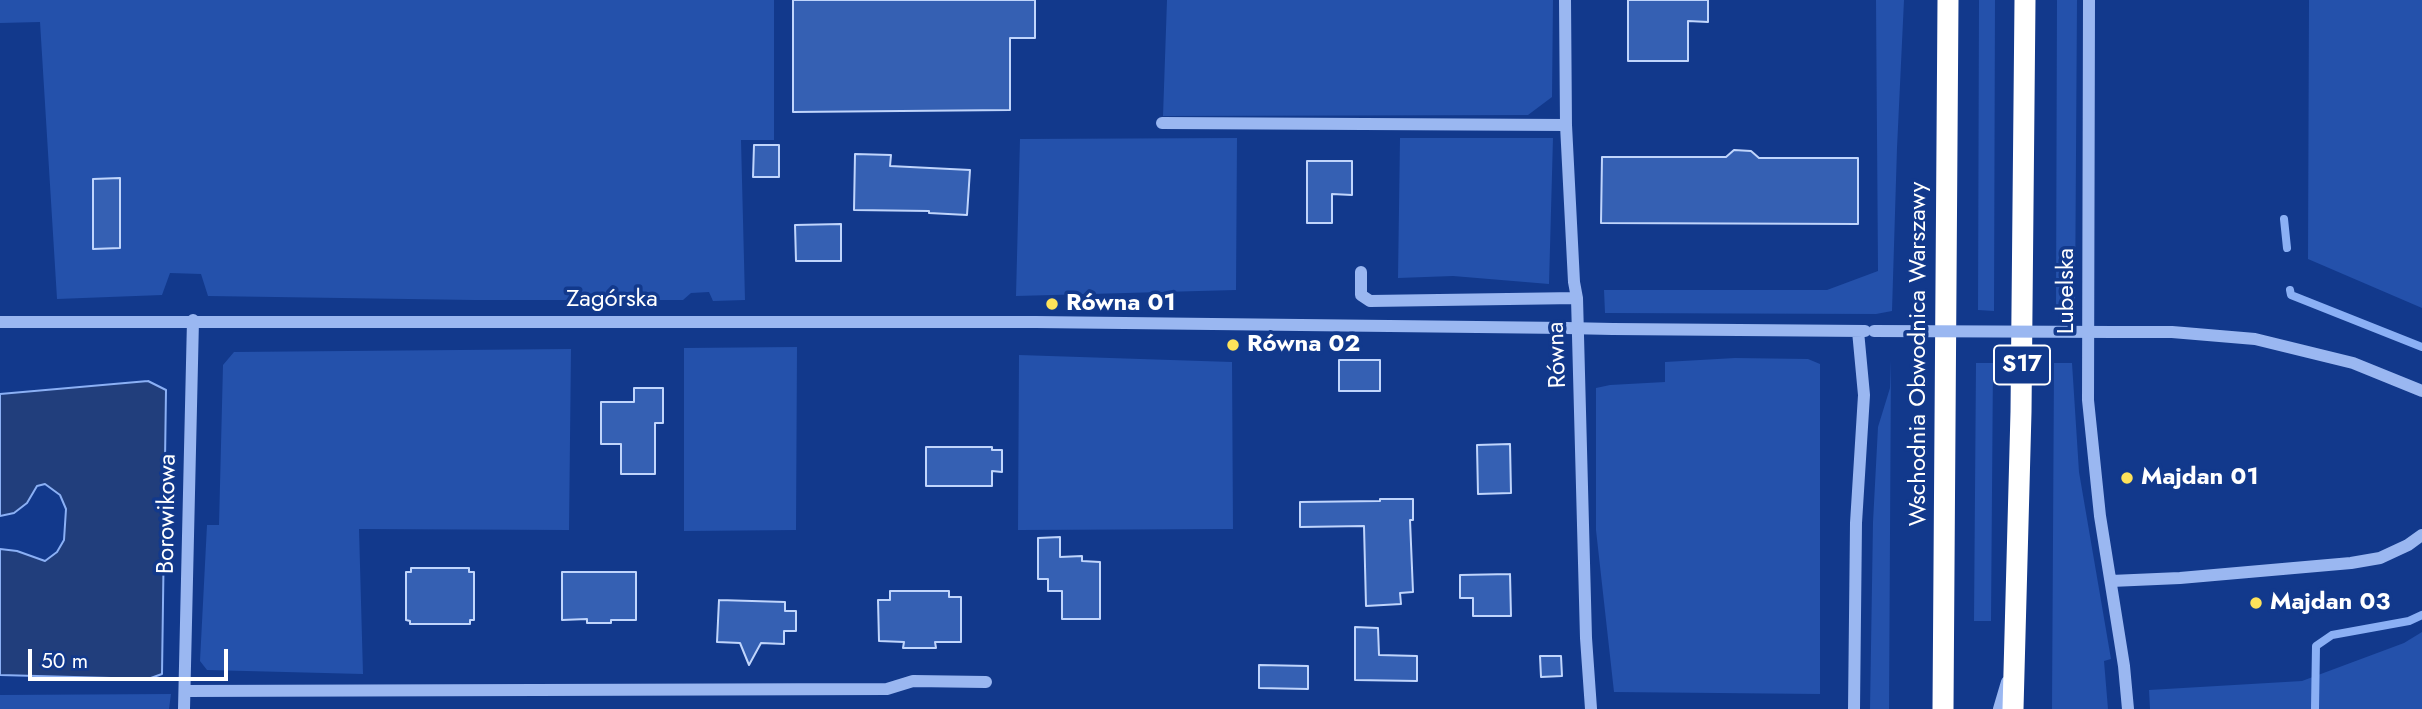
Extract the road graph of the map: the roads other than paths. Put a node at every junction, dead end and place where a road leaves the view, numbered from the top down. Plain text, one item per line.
1 (1565, 0) edge
2 (1948, 0) edge
3 (2025, 0) edge
4 (2089, 0) edge
5 (1162, 123) dead end
6 (1566, 125) junction
7 (1361, 272) dead end
8 (1577, 298) junction
9 (193, 320) junction
10 (0, 322) edge
11 (1858, 331) junction
12 (2422, 391) edge
13 (2422, 535) edge
14 (2111, 581) junction
15 (2013, 658) junction
16 (986, 682) dead end
17 (185, 691) junction
18 (184, 709) edge
19 (1591, 709) edge
20 (1854, 709) edge
21 (1943, 709) edge
22 (1999, 709) edge
23 (2013, 709) edge
24 (2128, 709) edge

1 - 6 street, Równa
2 - 21 highway, Wschodnia Obwodnica Warszawy
3 - 15 highway, S17
4 - 14 street, Lubelska
5 - 6 street
6 - 8 street, Równa
7 - 8 street
8 - 19 street, Równa
9 - 10 street, Zagórska
9 - 11 street, Zagórska, bridge
9 - 17 street, Borowikowa
11 - 12 street, Zagórska, bridge
11 - 20 street
13 - 14 street
14 - 24 street, Lubelska
15 - 22 street
15 - 23 highway, S17
16 - 17 street
17 - 18 street, Borowikowa

